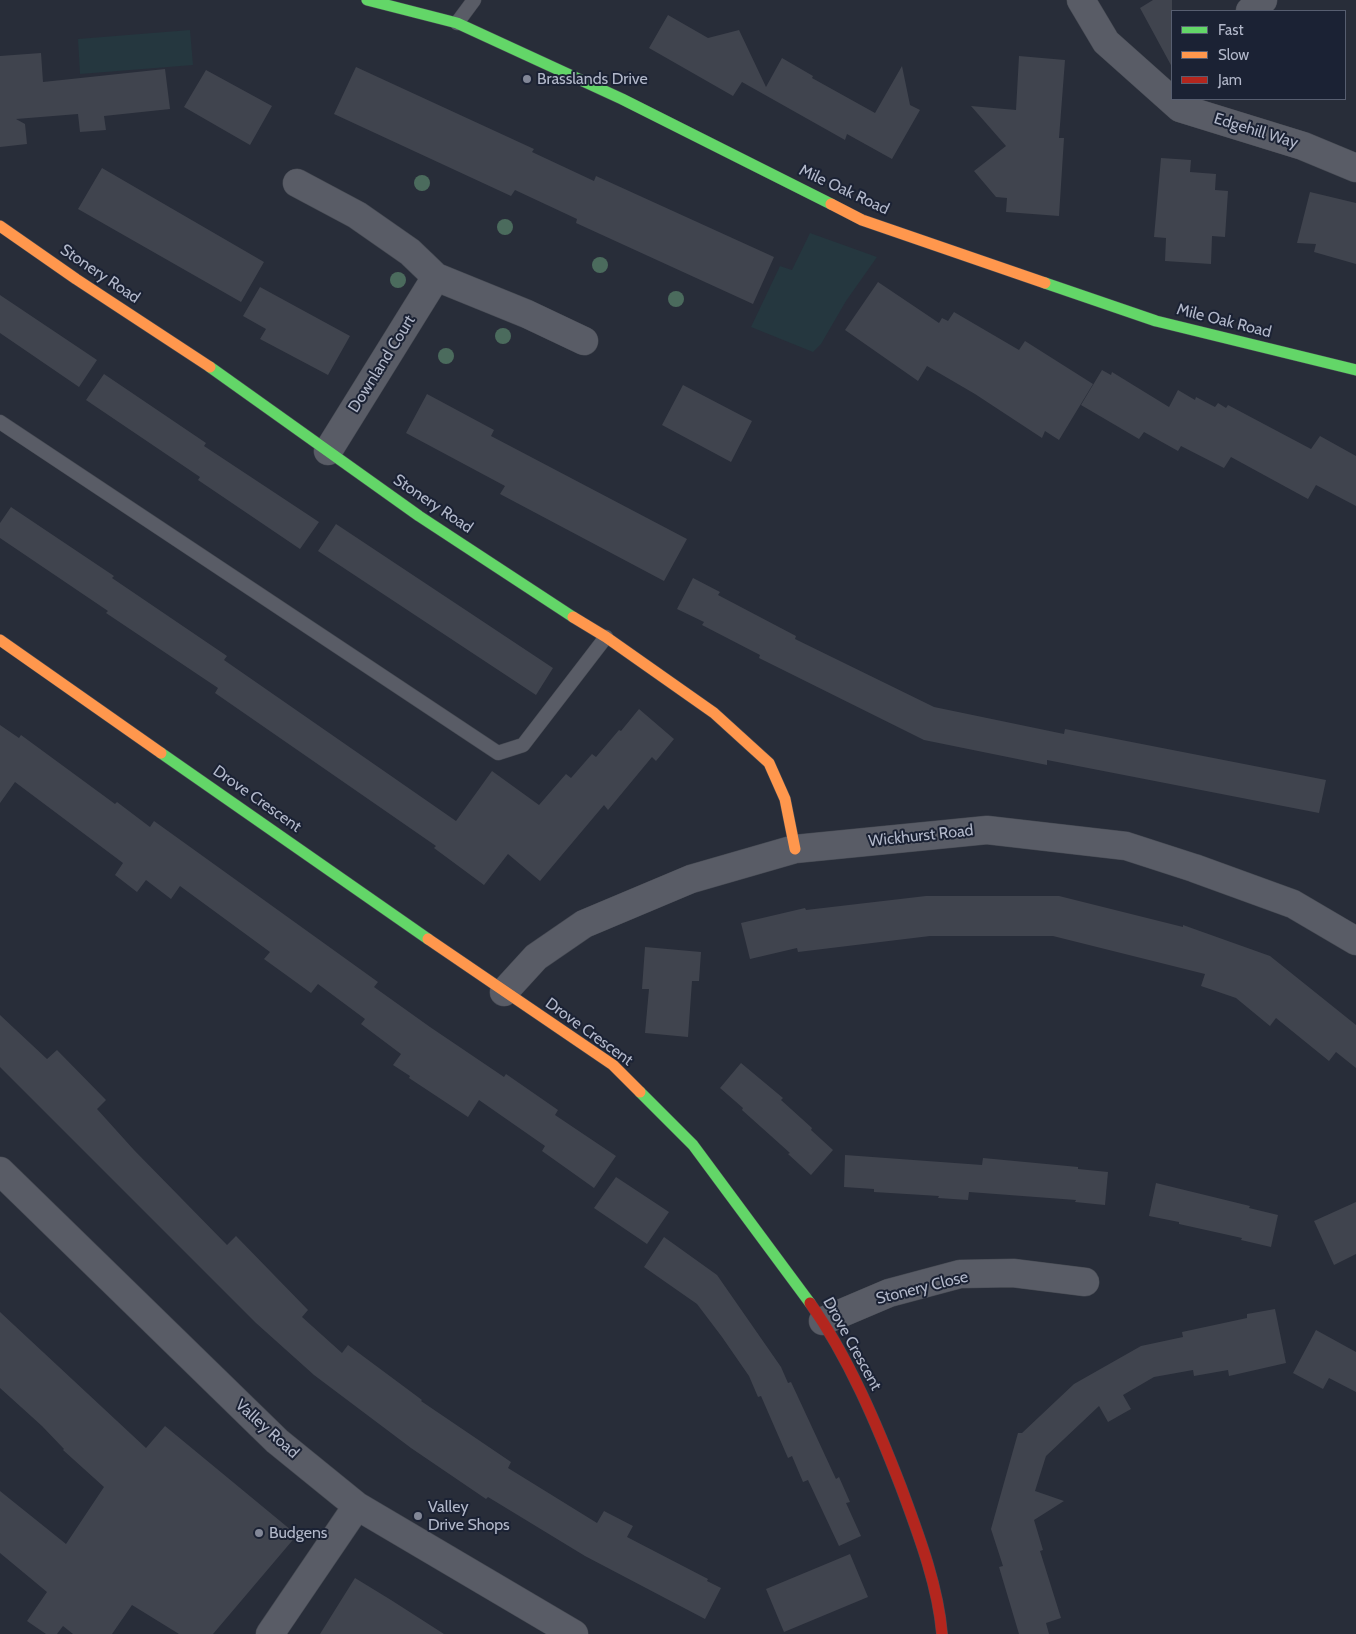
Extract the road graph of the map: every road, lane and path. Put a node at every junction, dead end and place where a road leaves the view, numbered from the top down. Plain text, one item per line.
1 (367, 0) edge
2 (474, 0) edge
3 (1081, 0) edge
4 (1263, 0) edge
5 (1251, 10) edge
6 (457, 23) junction
7 (1171, 94) edge
8 (1183, 104) edge
9 (1356, 168) edge
10 (297, 183) dead end
11 (0, 226) edge
12 (436, 277) junction
13 (584, 341) dead end
14 (1356, 370) edge
15 (0, 422) edge
16 (328, 451) junction
17 (606, 637) junction
18 (0, 640) edge
19 (795, 849) junction
20 (1356, 941) edge
21 (504, 992) junction
22 (0, 1171) edge
23 (1085, 1282) dead end
24 (823, 1321) junction
25 (357, 1506) junction
26 (270, 1634) edge
27 (574, 1634) edge
28 (942, 1634) edge

1 - 6 street, Mile Oak Road
2 - 6 lane
3 - 7 street, Edgehill Way
4 - 5 street
6 - 14 street, Mile Oak Road
8 - 9 street, Edgehill Way
10 - 12 street
11 - 16 street, Stonery Road
12 - 13 street
12 - 16 street, Downland Court
15 - 17 lane
16 - 17 street, Stonery Road
17 - 19 street, Stonery Road
18 - 21 street, Drove Crescent
19 - 20 street, Wickhurst Road
19 - 21 street, Wickhurst Road
21 - 24 street, Drove Crescent
22 - 25 street, Valley Road
23 - 24 street, Stonery Close
24 - 28 street, Drove Crescent
25 - 26 street
25 - 27 street, Valley Road

